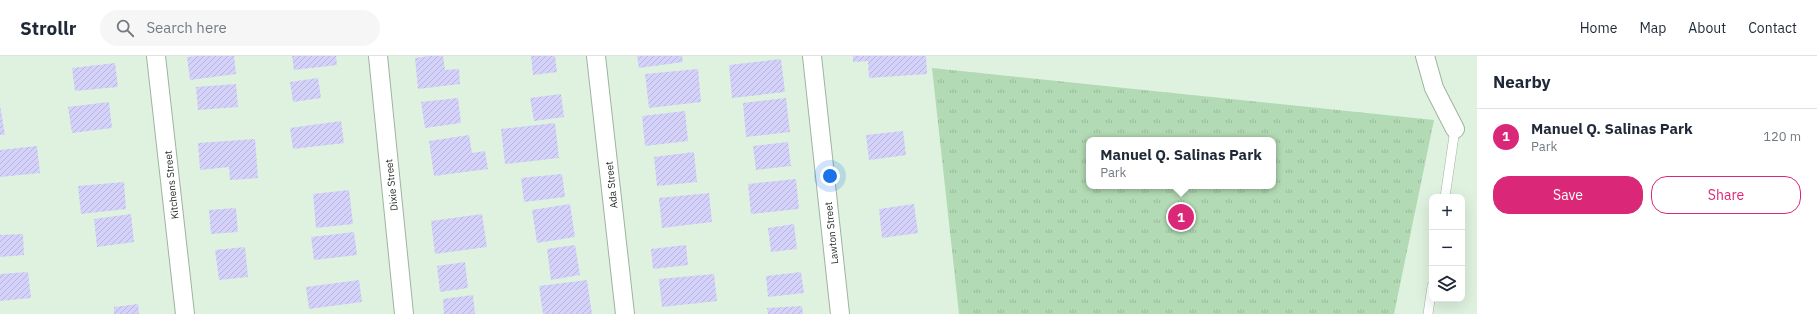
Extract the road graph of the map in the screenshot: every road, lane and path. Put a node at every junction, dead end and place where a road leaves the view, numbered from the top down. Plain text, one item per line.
1 (156, 56) edge
2 (378, 56) edge
3 (596, 56) edge
4 (812, 56) edge
5 (1425, 56) edge
6 (1455, 128) joint
7 (1445, 194) edge
8 (1430, 302) edge
9 (185, 314) edge
10 (404, 314) edge
11 (625, 314) edge
12 (840, 314) edge
13 (1428, 314) edge

1 - 9 street, Kitchens Street
2 - 10 street, Dixie Street
3 - 11 street, Ada Street
4 - 12 street, Lawton Street
5 - 6 street
6 - 7 lane
8 - 13 lane

